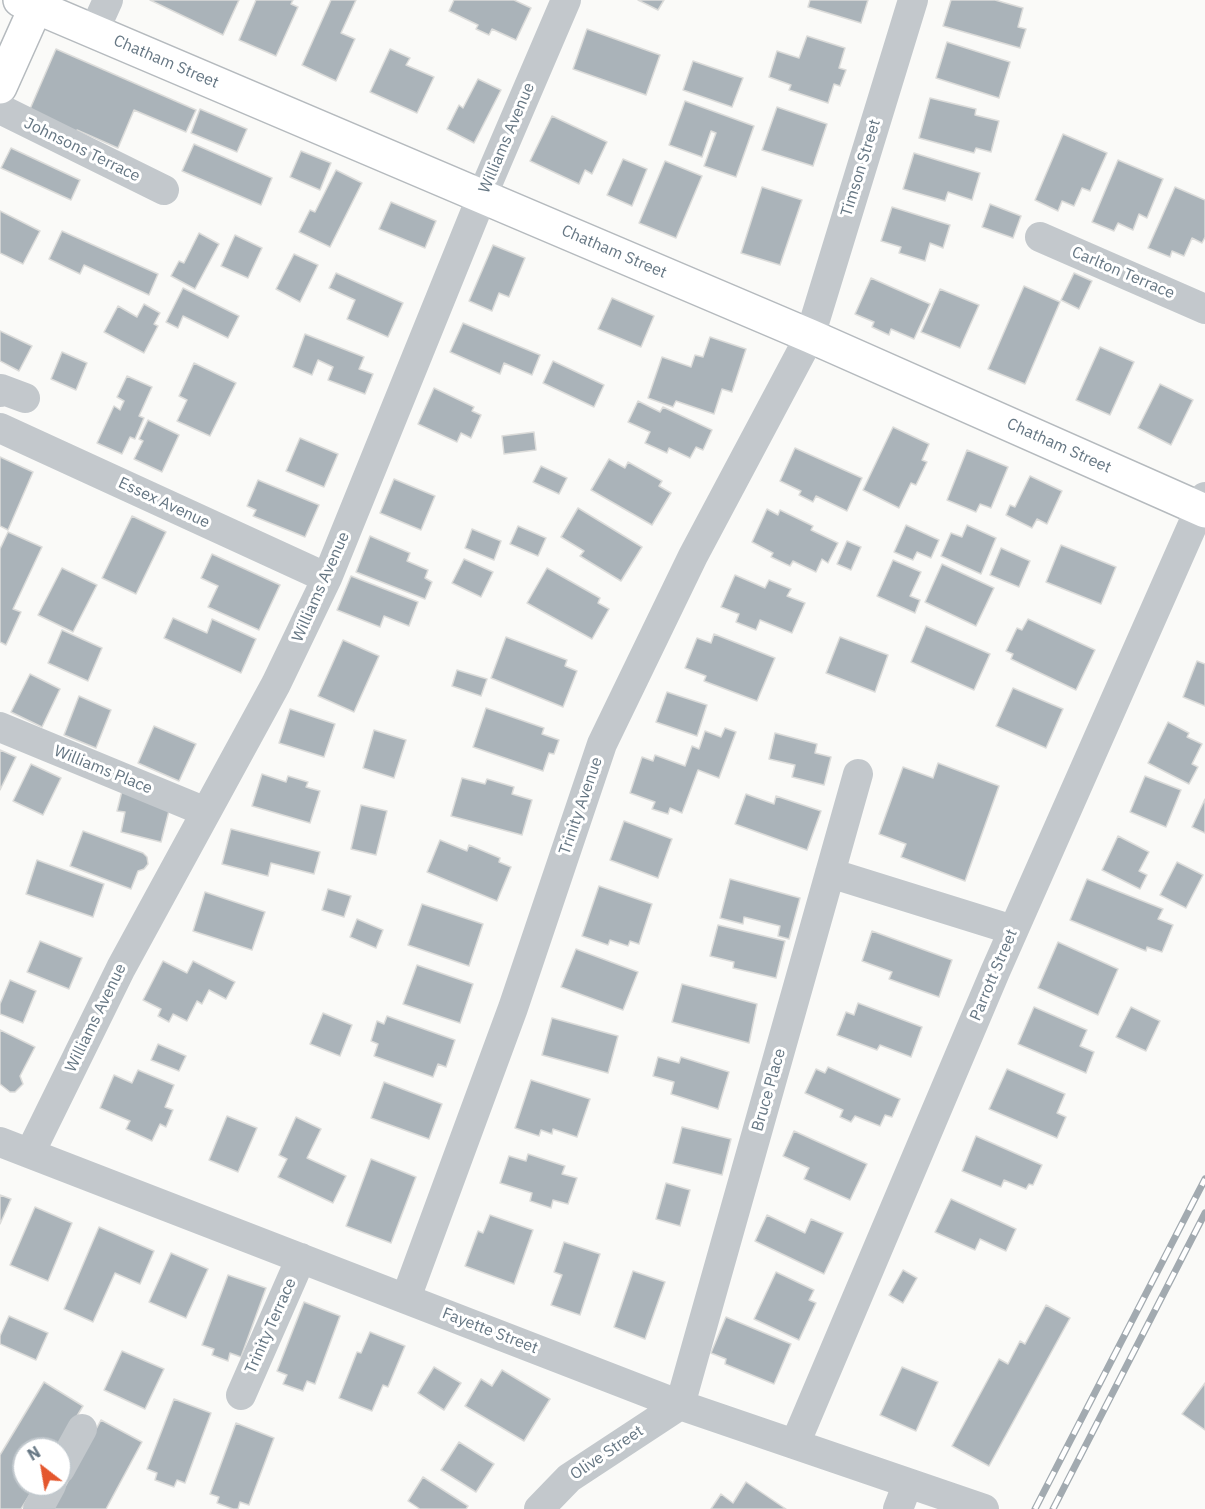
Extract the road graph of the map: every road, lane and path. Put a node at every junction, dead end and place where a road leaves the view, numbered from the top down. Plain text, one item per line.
1 (108, 0) edge
2 (566, 0) edge
3 (913, 0) edge
4 (32, 2) edge
5 (94, 32) junction
6 (0, 87) edge
7 (0, 109) edge
8 (164, 190) dead end
9 (482, 196) junction
10 (1040, 237) dead end
11 (1205, 309) edge
12 (810, 336) junction
13 (0, 428) edge
14 (1203, 505) edge
15 (327, 578) junction
16 (0, 727) edge
17 (858, 774) dead end
18 (206, 813) junction
19 (830, 873) junction
20 (1013, 930) junction
21 (0, 1142) edge
22 (30, 1153) junction
23 (301, 1258) junction
24 (406, 1299) junction
25 (241, 1395) dead end
26 (680, 1405) junction
27 (82, 1429) dead end
28 (795, 1443) junction
29 (72, 1448) edge
30 (903, 1496) edge
31 (539, 1509) edge
32 (984, 1509) edge

1 - 5 street
2 - 9 street, Williams Avenue
3 - 12 street, Timson Street
4 - 5 main road, Chatham Street
4 - 6 main road
5 - 9 main road, Chatham Street
7 - 8 street, Johnsons Terrace
9 - 12 main road, Chatham Street
9 - 15 street, Williams Avenue
10 - 11 street, Carlton Terrace
12 - 14 main road, Chatham Street
12 - 24 street, Trinity Avenue
13 - 15 street, Essex Avenue
14 - 20 street, Parrott Street
15 - 18 street, Williams Avenue
16 - 18 street, Williams Place
17 - 19 street, Bruce Place
18 - 22 street, Williams Avenue
19 - 20 street
19 - 26 street, Bruce Place
20 - 28 street, Parrott Street
21 - 22 street, Fayette Street
22 - 23 street, Fayette Street
23 - 24 street, Fayette Street
23 - 25 street, Trinity Terrace
24 - 26 street, Fayette Street
26 - 28 street, Fayette Street
26 - 31 street, Olive Street
27 - 29 street
28 - 30 street, Fayette Street
30 - 32 street, Fayette Street

